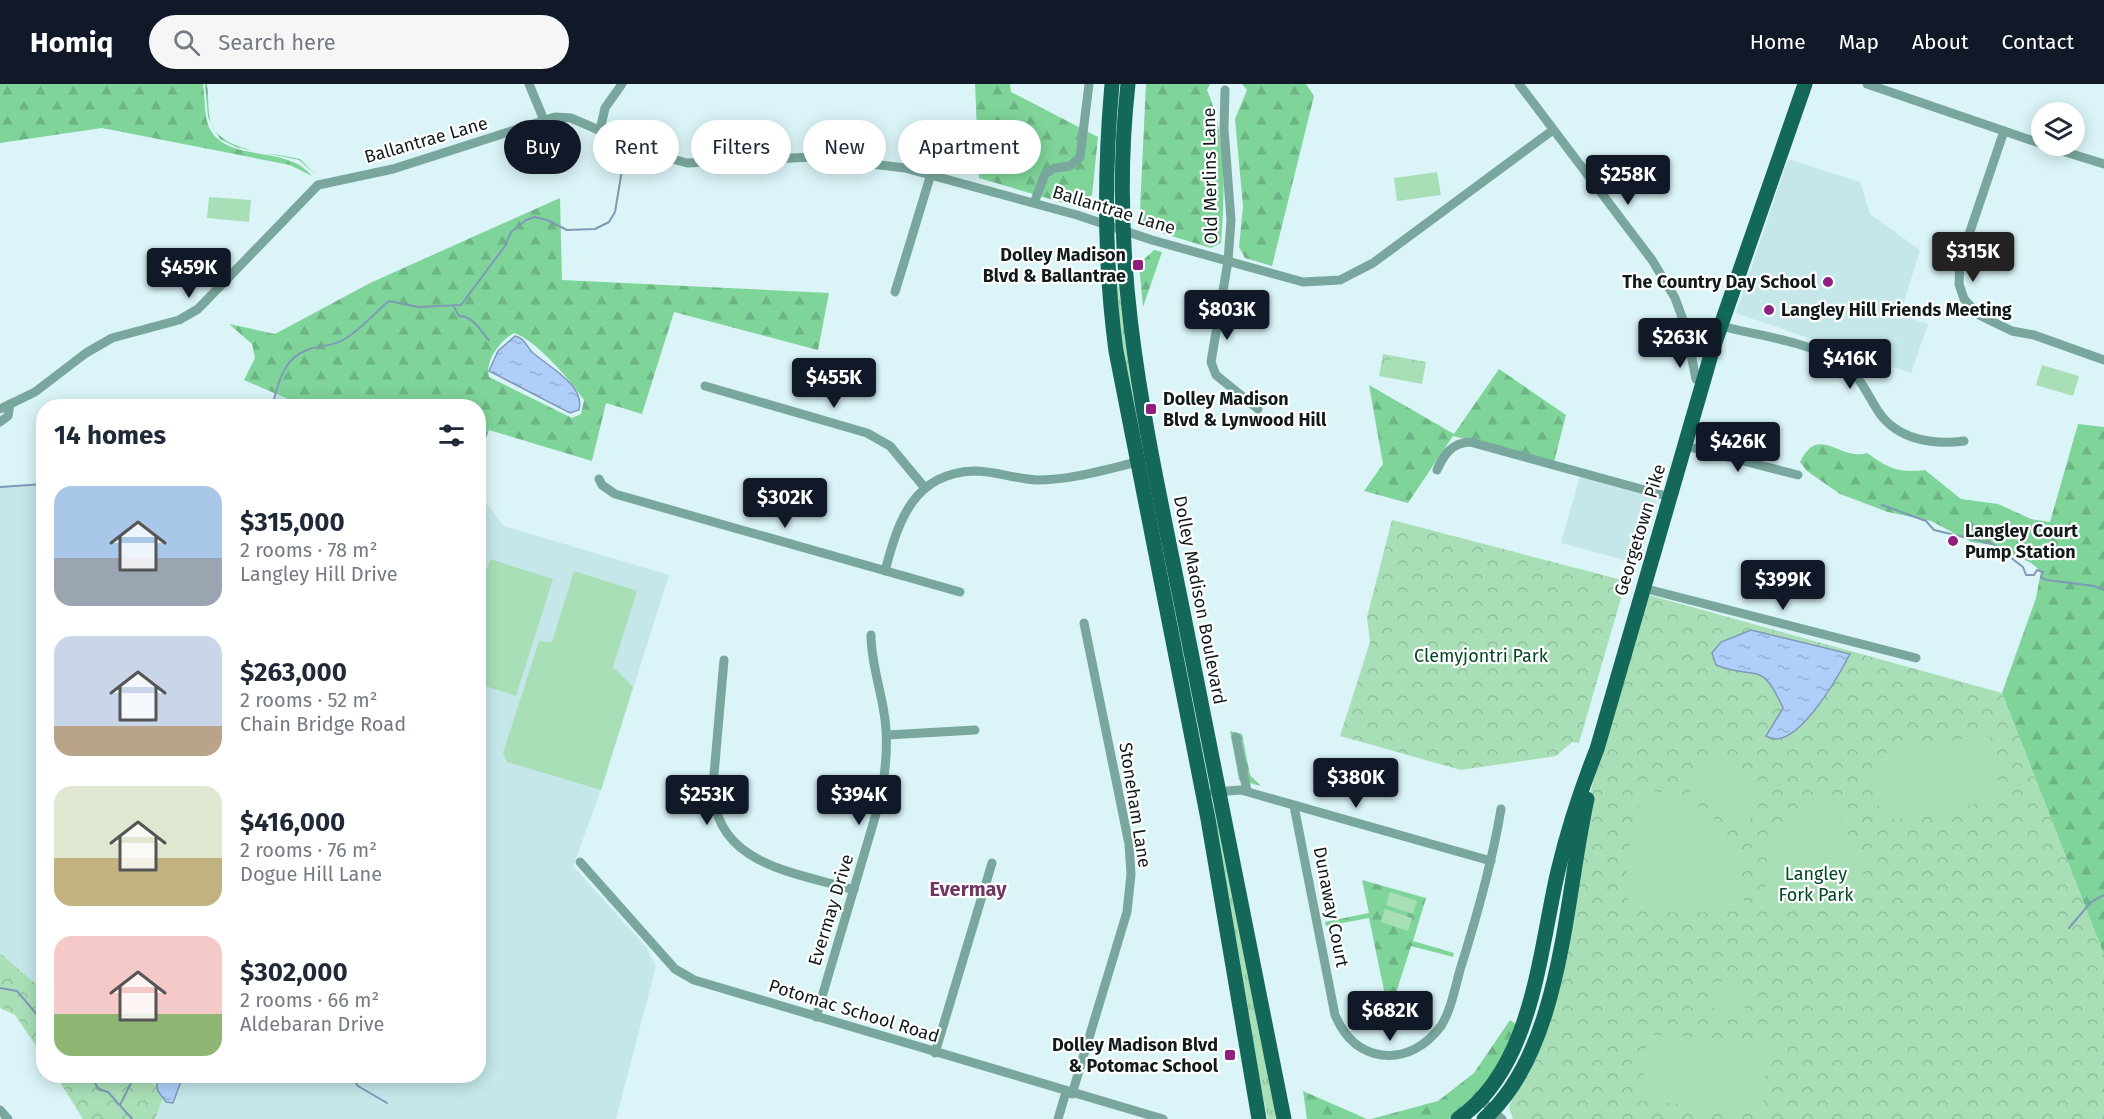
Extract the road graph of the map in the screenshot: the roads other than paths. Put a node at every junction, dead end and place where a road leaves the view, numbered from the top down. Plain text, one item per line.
1 (529, 84) edge
2 (622, 84) edge
3 (1089, 84) edge
4 (1112, 84) edge
5 (1128, 84) edge
6 (1519, 84) edge
7 (1805, 84) edge
8 (1867, 84) edge
9 (1225, 90) dead end
10 (544, 120) joint
11 (576, 120) edge
12 (602, 120) edge
13 (1553, 130) junction
14 (2004, 131) junction
15 (504, 134) edge
16 (2031, 140) edge
17 (2078, 156) edge
18 (679, 160) edge
19 (2104, 164) edge
20 (898, 168) edge
21 (931, 174) joint
22 (1034, 203) junction
23 (1105, 224) junction
24 (1122, 230) junction
25 (1228, 261) junction
26 (895, 292) dead end
27 (1721, 326) junction
28 (1687, 333) junction
29 (1713, 348) junction
30 (2104, 360) edge
31 (1703, 384) junction
32 (705, 386) dead end
33 (10, 404) junction
34 (0, 409) edge
35 (1258, 409) dead end
36 (0, 422) edge
37 (1964, 441) dead end
38 (1685, 446) junction
39 (1152, 459) junction
40 (1136, 462) junction
41 (1437, 470) dead end
42 (1798, 475) dead end
43 (598, 479) dead end
44 (926, 488) junction
45 (1670, 497) junction
46 (885, 571) junction
47 (1643, 588) junction
48 (960, 592) dead end
49 (1084, 623) dead end
50 (871, 635) dead end
51 (1916, 658) dead end
52 (724, 660) dead end
53 (975, 730) dead end
54 (887, 735) junction
55 (1236, 737) dead end
56 (1597, 749) junction
57 (1218, 791) junction
58 (1247, 791) junction
59 (1203, 794) junction
60 (1294, 806) junction
61 (1501, 809) dead end
62 (1491, 861) junction
63 (580, 862) dead end
64 (992, 863) dead end
65 (854, 890) junction
66 (816, 1017) junction
67 (935, 1053) junction
68 (1252, 1082) junction
69 (1069, 1093) junction
70 (1481, 1100) junction
71 (0, 1110) edge
72 (1493, 1116) edge
73 (8, 1119) edge
74 (1058, 1119) edge
75 (1163, 1119) edge
76 (1250, 1119) edge
77 (1259, 1119) edge
78 (1284, 1119) edge
79 (1458, 1119) edge

1 - 10 street
2 - 12 street
3 - 22 street
4 - 23 main road, Dolley Madison Boulevard
5 - 24 main road, Dolley Madison Boulevard
6 - 13 street
7 - 27 main road, Georgetown Pike
8 - 14 street
9 - 25 street, Old Merlins Lane
10 - 11 street, Ballantrae Lane
13 - 25 street, Ballantrae Lane
13 - 28 street
14 - 16 street
14 - 30 street
15 - 33 street, Ballantrae Lane
17 - 19 street
18 - 20 street, Ballantrae Lane
21 - 22 street, Ballantrae Lane
21 - 26 street
22 - 23 street, Ballantrae Lane
23 - 24 street, Ballantrae Lane
23 - 40 main road, Dolley Madison Boulevard
24 - 25 street, Ballantrae Lane
24 - 39 main road, Dolley Madison Boulevard
25 - 35 street, Old Merlins Lane
27 - 29 main road, Georgetown Pike
27 - 37 street
28 - 29 street
28 - 31 street
29 - 31 main road, Georgetown Pike
31 - 38 main road, Georgetown Pike
32 - 44 street
33 - 34 street, Ballantrae Lane
33 - 36 street
38 - 42 street
38 - 45 main road, Georgetown Pike
39 - 40 street
39 - 57 main road, Dolley Madison Boulevard
40 - 44 street
40 - 59 main road, Dolley Madison Boulevard
41 - 45 street
43 - 46 street
44 - 46 street
45 - 47 main road, Georgetown Pike
46 - 48 street
47 - 51 street
47 - 56 main road, Georgetown Pike
49 - 69 street, Stoneham Lane
50 - 54 street, Evermay Drive
52 - 65 street
53 - 54 street
54 - 65 street, Evermay Drive
55 - 58 street
56 - 70 main road, Georgetown Pike
56 - 72 main road, Georgetown Pike
57 - 58 street
57 - 59 street
57 - 78 main road, Dolley Madison Boulevard
58 - 60 street
59 - 68 main road, Dolley Madison Boulevard
60 - 62 street
60 - 62 street, Dunaway Court
61 - 62 street, Dunaway Court
63 - 66 street, Potomac School Road
64 - 67 street
65 - 66 street, Evermay Drive
66 - 67 street, Potomac School Road
67 - 69 street, Potomac School Road
68 - 76 main road
68 - 77 main road, Dolley Madison Boulevard
69 - 74 street, Stoneham Lane
69 - 75 street, Potomac School Road
70 - 72 street
70 - 79 main road, Georgetown Pike
71 - 73 street

